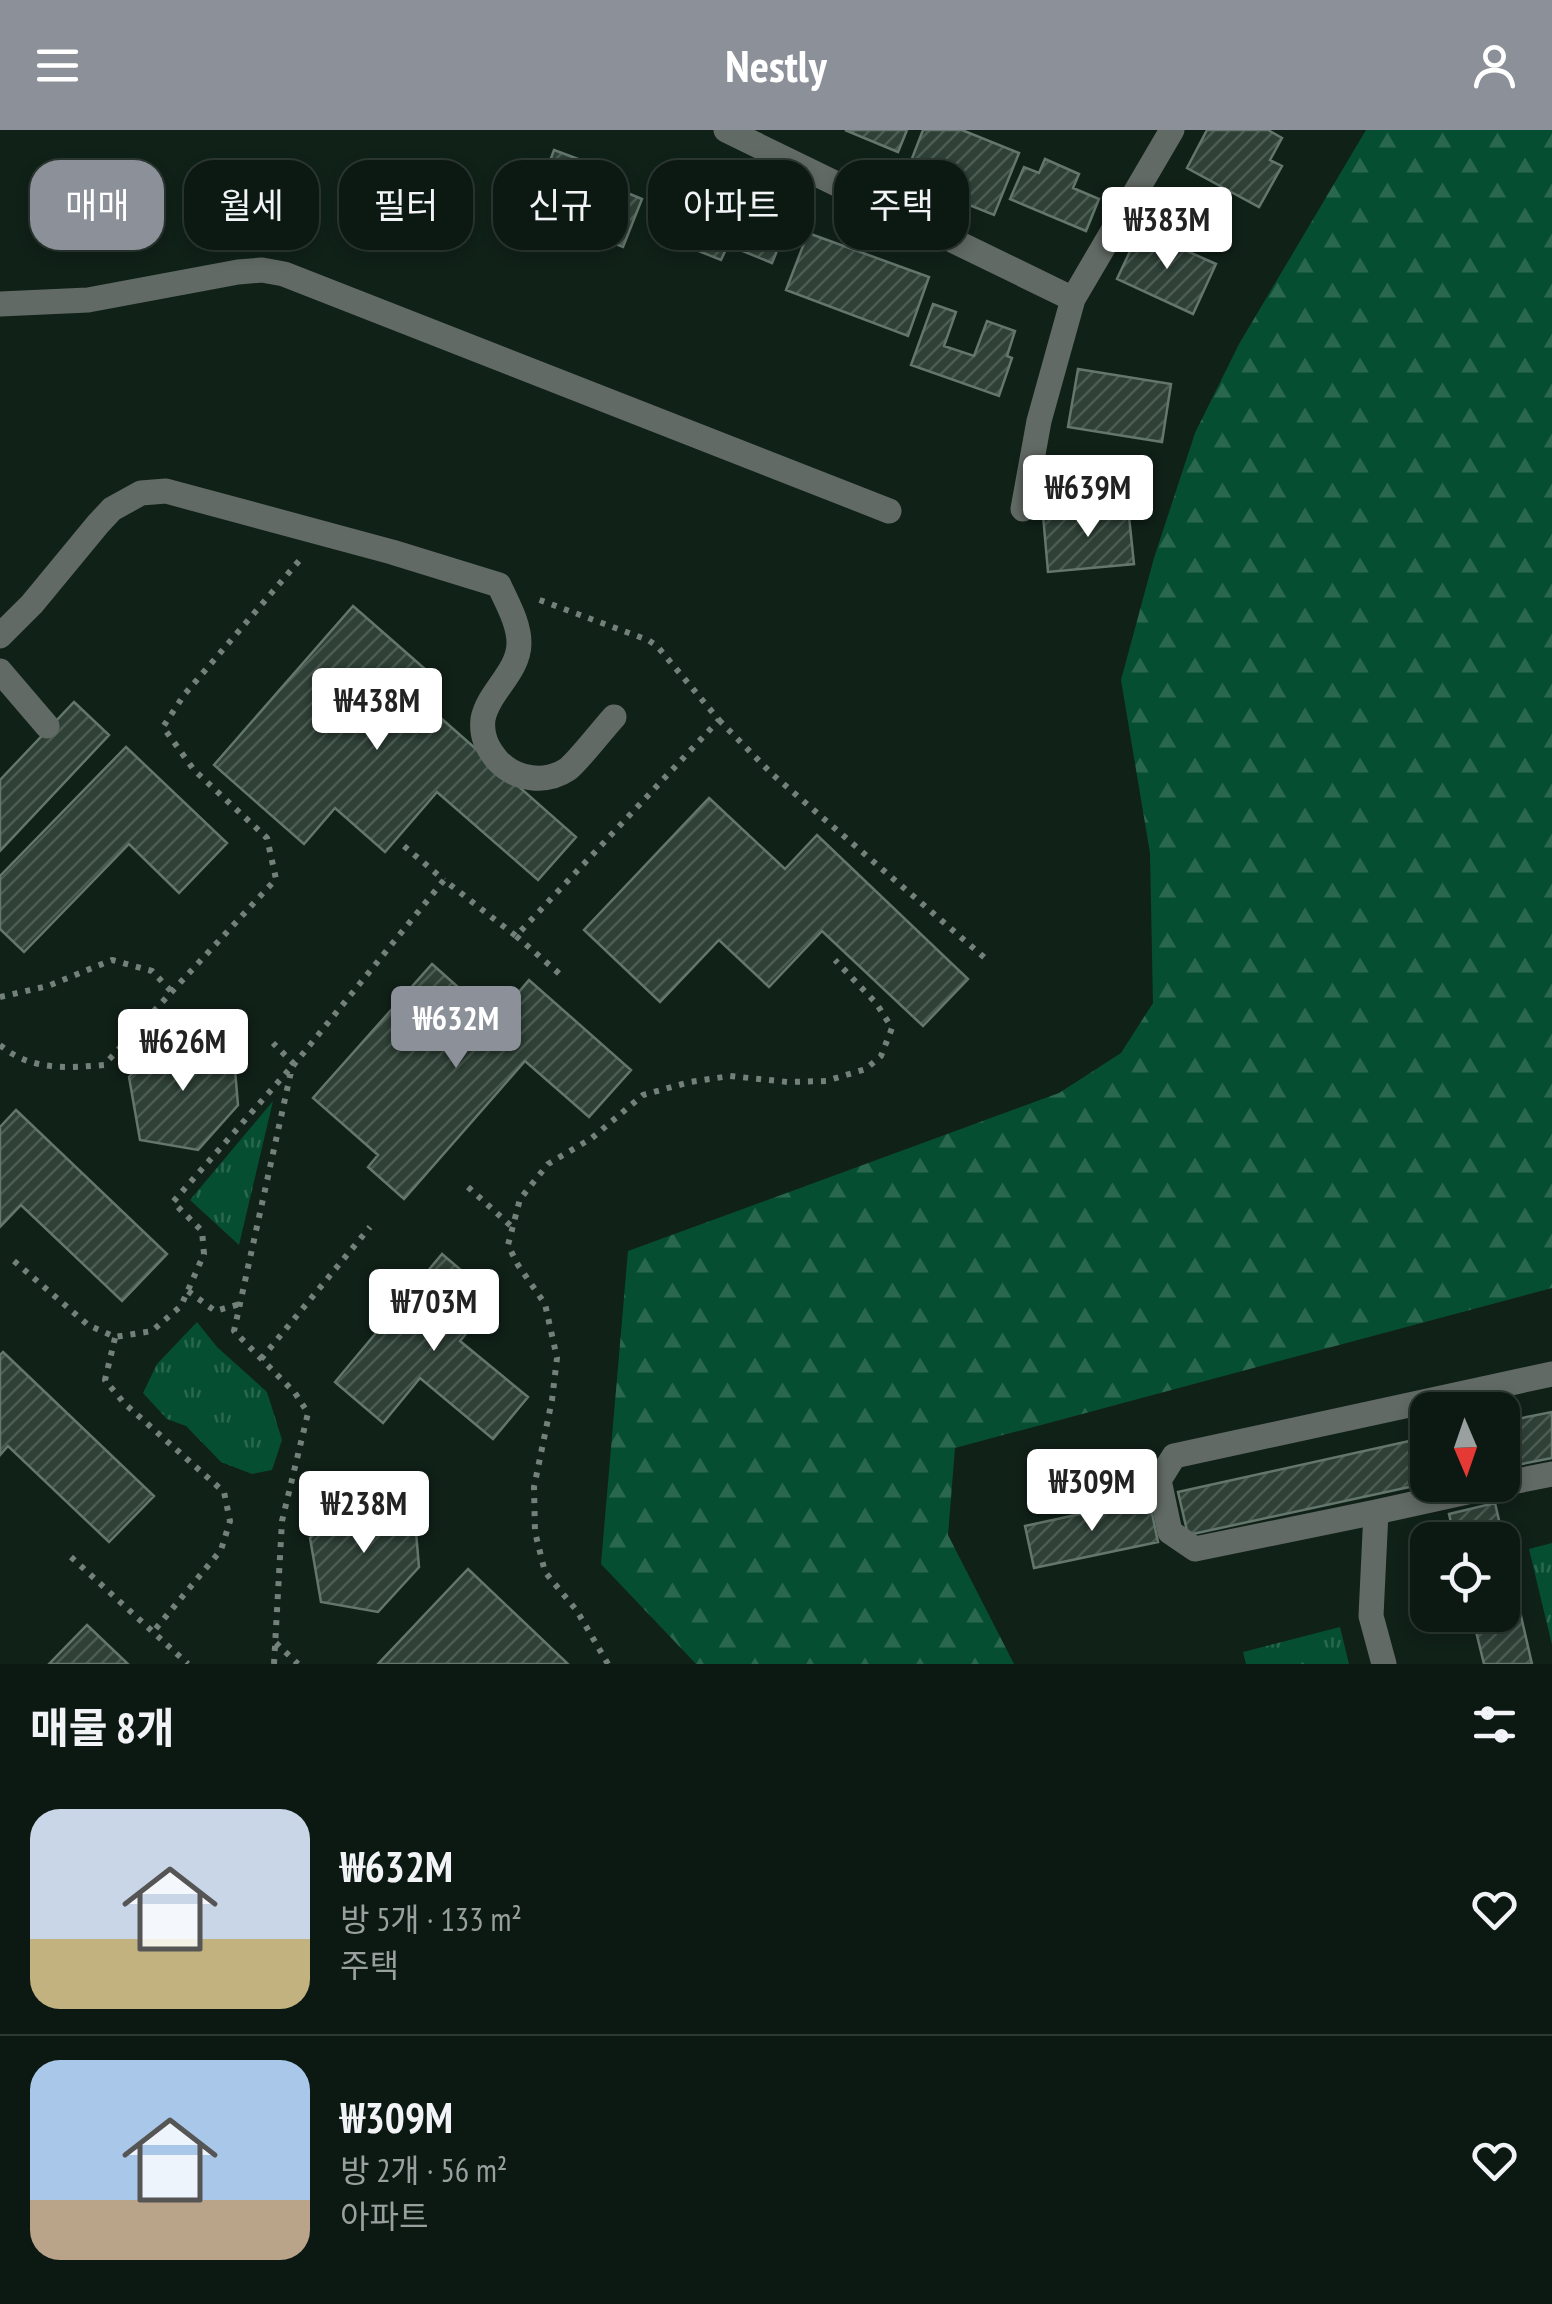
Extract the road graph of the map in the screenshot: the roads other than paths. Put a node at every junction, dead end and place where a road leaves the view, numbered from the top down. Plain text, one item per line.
1 (726, 130) edge
2 (1172, 130) edge
3 (1073, 299) junction
4 (0, 304) edge
5 (1023, 509) dead end
6 (889, 511) dead end
7 (0, 636) edge
8 (0, 671) edge
9 (614, 716) dead end
10 (47, 726) dead end
11 (1552, 1374) edge
12 (1552, 1474) edge
13 (1520, 1481) edge
14 (1422, 1502) edge
15 (1376, 1512) junction
16 (1384, 1664) edge

1 - 3 street
2 - 3 street
3 - 5 street
4 - 6 street
7 - 9 street
8 - 10 street
11 - 15 street
12 - 13 street
14 - 15 street
15 - 16 street

